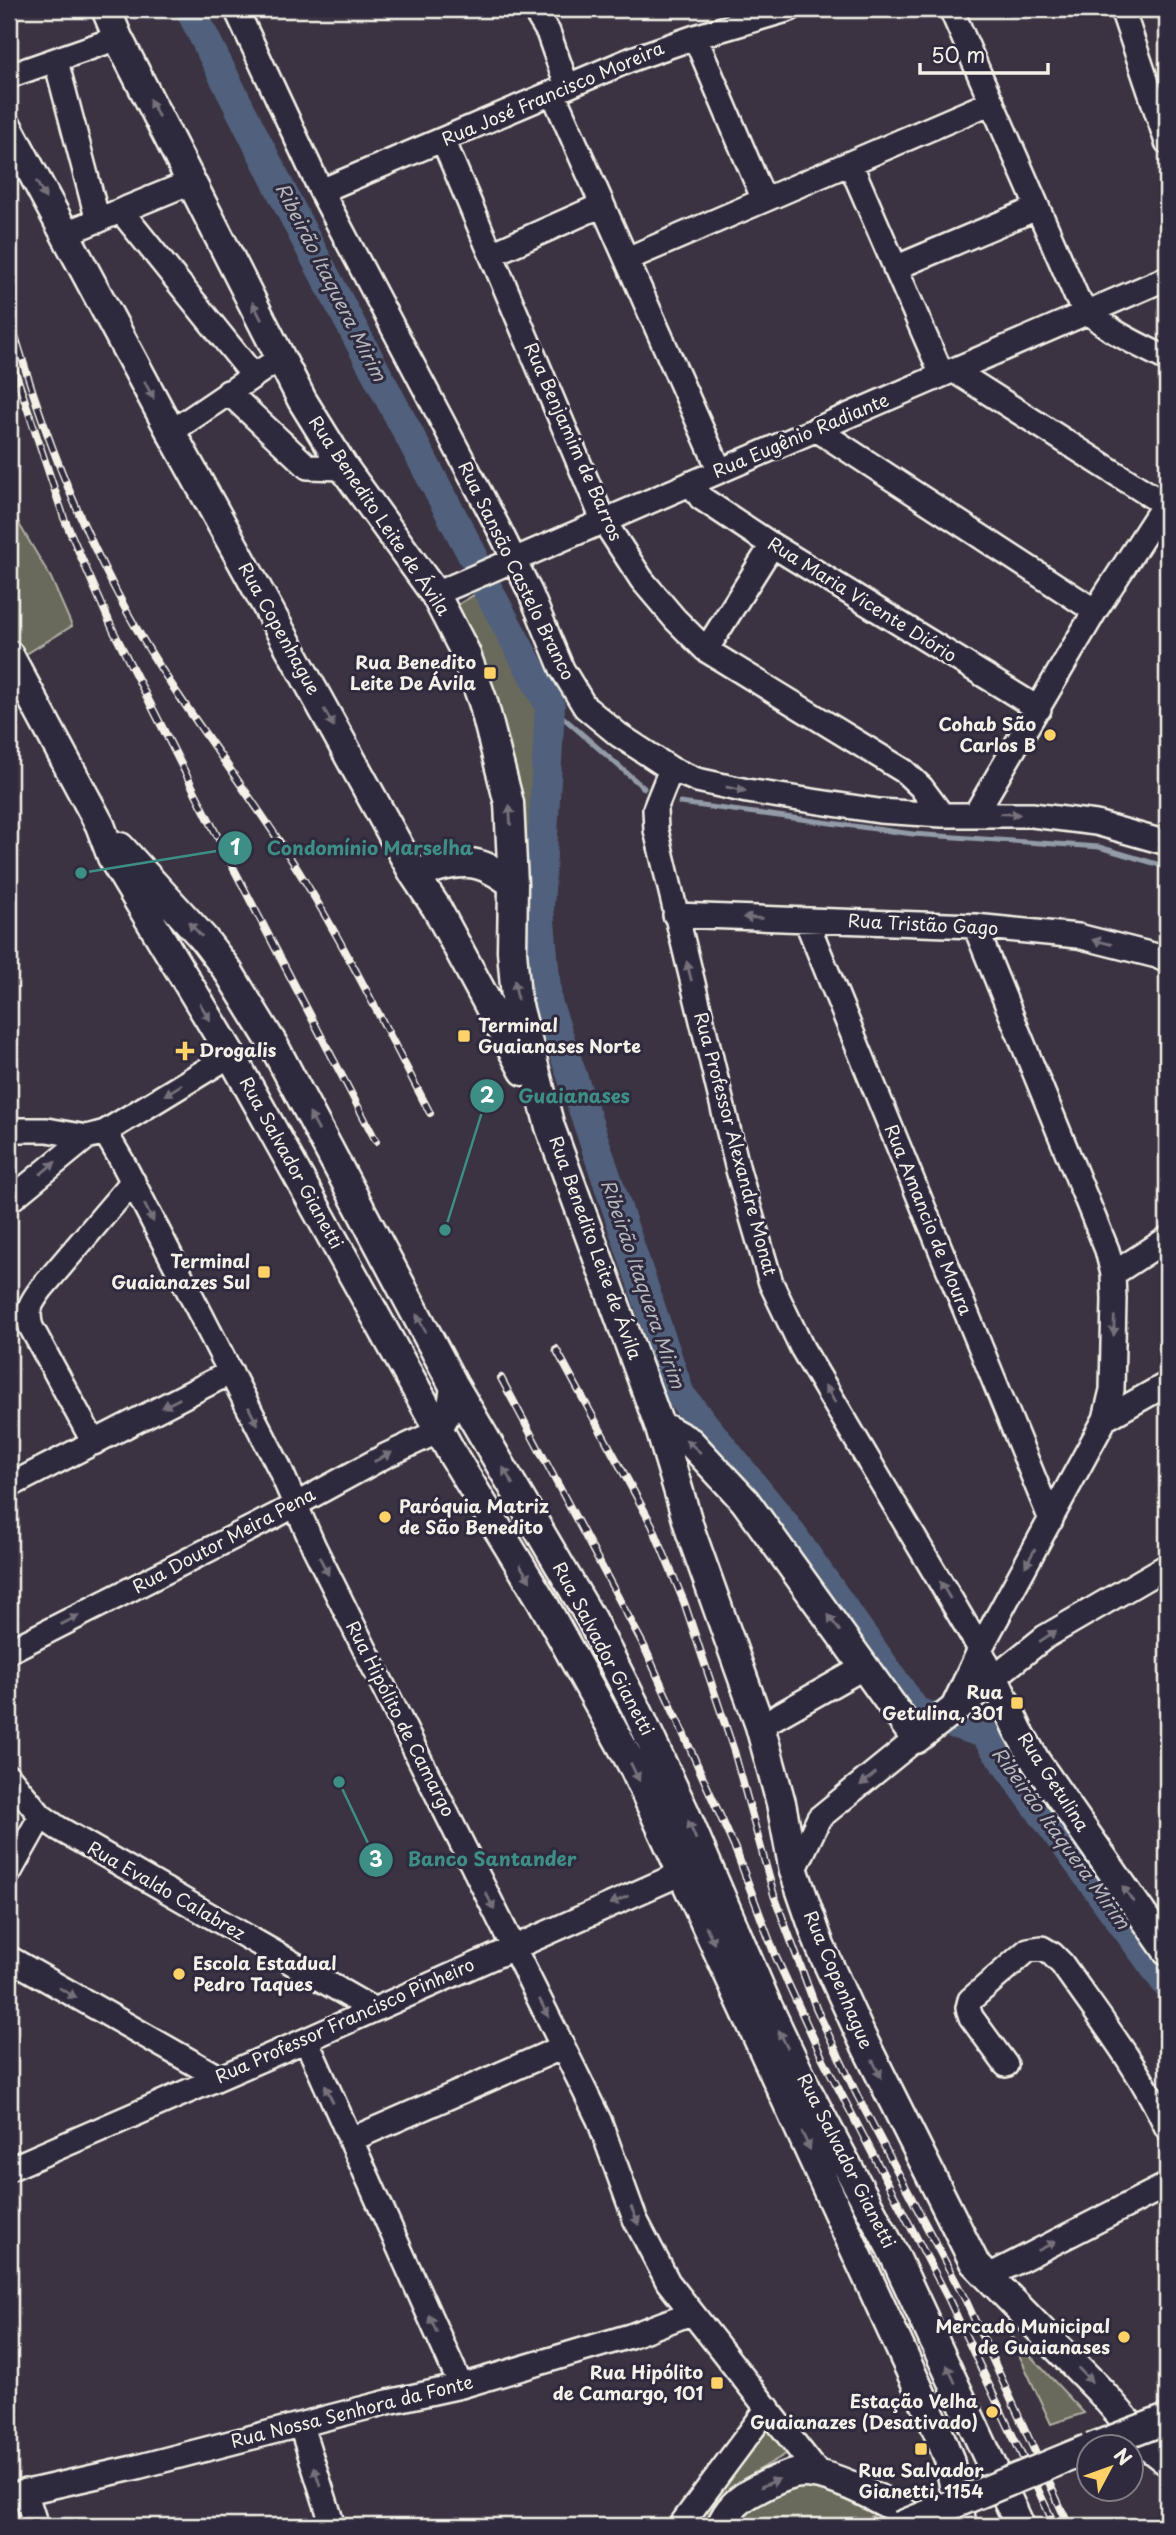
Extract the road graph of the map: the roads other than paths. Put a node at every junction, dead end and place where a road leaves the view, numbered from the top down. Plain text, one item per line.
1 (106, 9) edge
2 (236, 9) edge
3 (534, 9) edge
4 (790, 9) edge
5 (951, 9) edge
6 (1122, 9) edge
7 (695, 37) junction
8 (118, 38) junction
9 (56, 61) junction
10 (9, 76) edge
11 (560, 90) junction
12 (992, 102) junction
13 (1165, 129) edge
14 (9, 130) edge
15 (443, 140) junction
16 (850, 163) junction
17 (191, 182) junction
18 (321, 191) junction
19 (764, 200) junction
20 (603, 205) junction
21 (1037, 208) junction
22 (121, 211) junction
23 (98, 221) junction
24 (64, 234) junction
25 (492, 254) junction
26 (627, 259) junction
27 (895, 268) junction
28 (1167, 278) edge
29 (1087, 313) junction
30 (280, 358) junction
31 (1167, 359) edge
32 (947, 373) junction
33 (253, 375) junction
34 (228, 393) junction
35 (816, 429) junction
36 (171, 432) junction
37 (344, 468) junction
38 (720, 471) junction
39 (691, 483) junction
40 (1166, 503) edge
41 (603, 520) junction
42 (772, 545) junction
43 (507, 562) junction
44 (435, 594) junction
45 (1095, 611) junction
46 (706, 650) junction
47 (9, 655) edge
48 (1039, 709) junction
49 (667, 777) junction
50 (976, 813) junction
51 (942, 815) junction
52 (100, 825) junction
53 (1167, 843) edge
54 (451, 864) junction
55 (414, 874) junction
56 (513, 884) junction
57 (436, 907) junction
58 (675, 915) junction
59 (806, 920) junction
60 (975, 926) junction
61 (513, 937) junction
62 (459, 950) junction
63 (1167, 961) edge
64 (278, 1054) junction
65 (231, 1055) junction
66 (550, 1127) junction
67 (9, 1130) edge
68 (96, 1134) junction
69 (133, 1181) junction
70 (9, 1201) edge
71 (1167, 1239) edge
72 (1113, 1274) junction
73 (231, 1372) junction
74 (453, 1384) junction
75 (1167, 1384) edge
76 (1105, 1419) junction
77 (659, 1425) junction
78 (439, 1431) junction
79 (94, 1444) junction
80 (9, 1486) edge
81 (294, 1504) junction
82 (1051, 1520) junction
83 (1167, 1566) edge
84 (993, 1625) junction
85 (980, 1649) junction
86 (9, 1651) edge
87 (1023, 1654) junction
88 (866, 1667) junction
89 (994, 1678) junction
90 (934, 1724) junction
91 (760, 1726) junction
92 (9, 1777) edge
93 (781, 1802) junction
94 (41, 1816) junction
95 (819, 1818) junction
96 (794, 1871) junction
97 (9, 1873) edge
98 (682, 1873) junction
99 (513, 1947) junction
100 (1167, 1950) edge
101 (9, 1958) edge
102 (374, 2010) junction
103 (306, 2040) junction
104 (563, 2047) junction
105 (1006, 2065) dead end
106 (218, 2077) junction
107 (1167, 2128) edge
108 (350, 2140) junction
109 (9, 2169) edge
110 (1167, 2185) edge
111 (986, 2277) junction
112 (691, 2313) junction
113 (461, 2386) junction
114 (768, 2408) junction
115 (1167, 2419) edge
116 (301, 2426) junction
117 (1127, 2434) edge
118 (1144, 2453) edge
119 (1165, 2453) edge
120 (1074, 2454) edge
121 (818, 2473) junction
122 (1074, 2475) edge
123 (17, 2494) edge
124 (899, 2520) edge
125 (1017, 2523) edge
126 (36, 2526) edge
127 (333, 2526) edge
128 (680, 2526) edge
129 (721, 2526) edge
130 (929, 2526) edge
131 (948, 2526) edge
132 (962, 2526) edge

1 - 8 main road, Rua Benedito Leite de Ávila
2 - 18 street, Rua Sansão Castelo Branco
3 - 11 street
4 - 7 street, Rua José Francisco Moreira
5 - 12 street
6 - 13 street
7 - 11 street, Rua José Francisco Moreira
7 - 19 street
8 - 9 street
17 -> 8 main road, Rua Benedito Leite de Ávila
9 - 10 street
9 - 23 street
11 - 15 street, Rua José Francisco Moreira
11 - 20 street
12 - 16 street
12 - 21 street
14 -> 24 main road, Rua Copenhague
15 - 18 street, Rua José Francisco Moreira
15 - 25 street, Rua Benjamim de Barros
16 - 19 street
16 - 27 street
17 - 22 street
30 -> 17 main road, Rua Benedito Leite de Ávila
18 - 43 street, Rua Sansão Castelo Branco
19 - 26 street
20 - 25 street
20 - 26 street
21 - 27 street
21 - 29 street
22 - 23 street
22 - 33 street
23 - 24 street
24 -> 36 main road, Rua Copenhague
25 - 41 street, Rua Benjamim de Barros
26 - 38 street
27 - 32 street
28 - 29 street, Rua Eugênio Radiante
29 - 31 street
29 - 32 street, Rua Eugênio Radiante
30 - 33 street
30 - 37 main road, Rua Benedito Leite de Ávila
32 - 35 street, Rua Eugênio Radiante
32 - 40 street
33 - 34 street
34 - 36 street
34 - 37 street
35 - 38 street, Rua Eugênio Radiante
35 - 45 street
36 -> 55 main road, Rua Copenhague
37 - 44 main road, Rua Benedito Leite de Ávila
38 - 39 street, Rua Eugênio Radiante
39 - 41 street, Rua Eugênio Radiante
39 - 42 street, Rua Maria Vicente Diório
40 - 45 street
41 - 43 street, Rua Eugênio Radiante
41 - 46 street, Rua Benjamim de Barros
42 - 46 street
42 - 48 street, Rua Maria Vicente Diório
43 - 44 street, Rua Eugênio Radiante
43 - 49 street, Rua Sansão Castelo Branco
56 -> 44 main road, Rua Benedito Leite de Ávila
45 - 48 street
46 - 51 street, Rua Benjamim de Barros
47 - 52 main road, Rua Salvador Gianetti
48 - 50 street
49 -> 51 street, Rua Sansão Castelo Branco
49 - 58 street, Rua Professor Alexandre Monat
50 - 51 street, Rua Sansão Castelo Branco
50 -> 53 street, Rua Sansão Castelo Branco
64 -> 52 main road, Rua Salvador Gianetti
52 -> 65 main road, Rua Salvador Gianetti
54 - 55 main road
54 - 56 main road
54 - 57 main road
55 - 57 main road, Rua Copenhague
56 - 61 main road, Rua Benedito Leite de Ávila
57 - 62 main road, Rua Copenhague
59 -> 58 street, Rua Tristão Gago
85 -> 58 street, Rua Professor Alexandre Monat
59 - 60 street, Rua Tristão Gago
59 - 82 street, Rua Amancio de Moura
63 -> 60 street, Rua Tristão Gago
60 - 72 street
61 - 62 main road
66 -> 61 main road, Rua Benedito Leite de Ávila
62 - 66 main road, Rua Copenhague
64 - 65 main road
74 -> 64 main road, Rua Salvador Gianetti
65 -> 68 street
65 - 78 main road, Rua Salvador Gianetti
66 - 77 main road, Rua Benedito Leite de Ávila
67 - 68 street
68 - 69 street, Rua Hipólito de Camargo
70 -> 68 street
69 -> 73 street, Rua Hipólito de Camargo
69 - 79 street
71 - 72 street
72 -> 76 street
73 -> 79 street
73 -> 81 street, Rua Hipólito de Camargo
74 - 78 street
125 -> 74 main road, Rua Salvador Gianetti
75 - 76 street
76 - 82 street
88 -> 77 main road
77 - 91 main road, Rua Copenhague
81 -> 78 street, Rua Doutor Meira Pena
78 -> 98 main road, Rua Salvador Gianetti
79 - 80 street
86 -> 81 street, Rua Doutor Meira Pena
81 -> 99 street, Rua Hipólito de Camargo
82 -> 84 street
87 -> 83 street
84 - 85 street
84 - 87 street
85 - 89 street, Rua Professor Alexandre Monat
85 - 90 street
87 - 89 street
88 - 90 main road
88 - 91 street
89 - 90 main road
100 -> 89 main road, Rua Getulina
90 -> 95 street
91 - 93 main road, Rua Copenhague
92 - 94 street, Rua Evaldo Calabrez
93 - 95 street
93 - 96 main road, Rua Copenhague
94 - 97 street
94 - 102 street, Rua Evaldo Calabrez
95 - 96 street
96 -> 111 main road, Rua Copenhague
98 -> 99 street, Rua Professor Francisco Pinheiro
98 -> 132 main road, Rua Salvador Gianetti
99 - 102 street, Rua Professor Francisco Pinheiro
99 -> 104 street, Rua Hipólito de Camargo
101 -> 106 street
102 - 103 street, Rua Professor Francisco Pinheiro
103 - 106 street, Rua Professor Francisco Pinheiro
108 -> 103 street
104 - 108 street
104 -> 112 street, Rua Hipólito de Camargo
105 - 107 street
106 - 109 street, Rua Professor Francisco Pinheiro
113 -> 108 street
111 -> 110 street
111 -> 119 main road, Rua Copenhague
112 - 113 street, Rua Nossa Senhora da Fonte
112 - 114 street, Rua Hipólito de Camargo
113 - 116 street, Rua Nossa Senhora da Fonte
114 - 121 street, Rua Hipólito de Camargo
114 - 128 street
115 - 117 main road, bridge
116 - 123 street, Rua Nossa Senhora da Fonte
127 -> 116 street
118 - 119 main road
120 - 124 main road, bridge
121 - 124 main road
129 -> 121 main road
122 - 131 main road
123 - 126 street
124 - 130 main road

